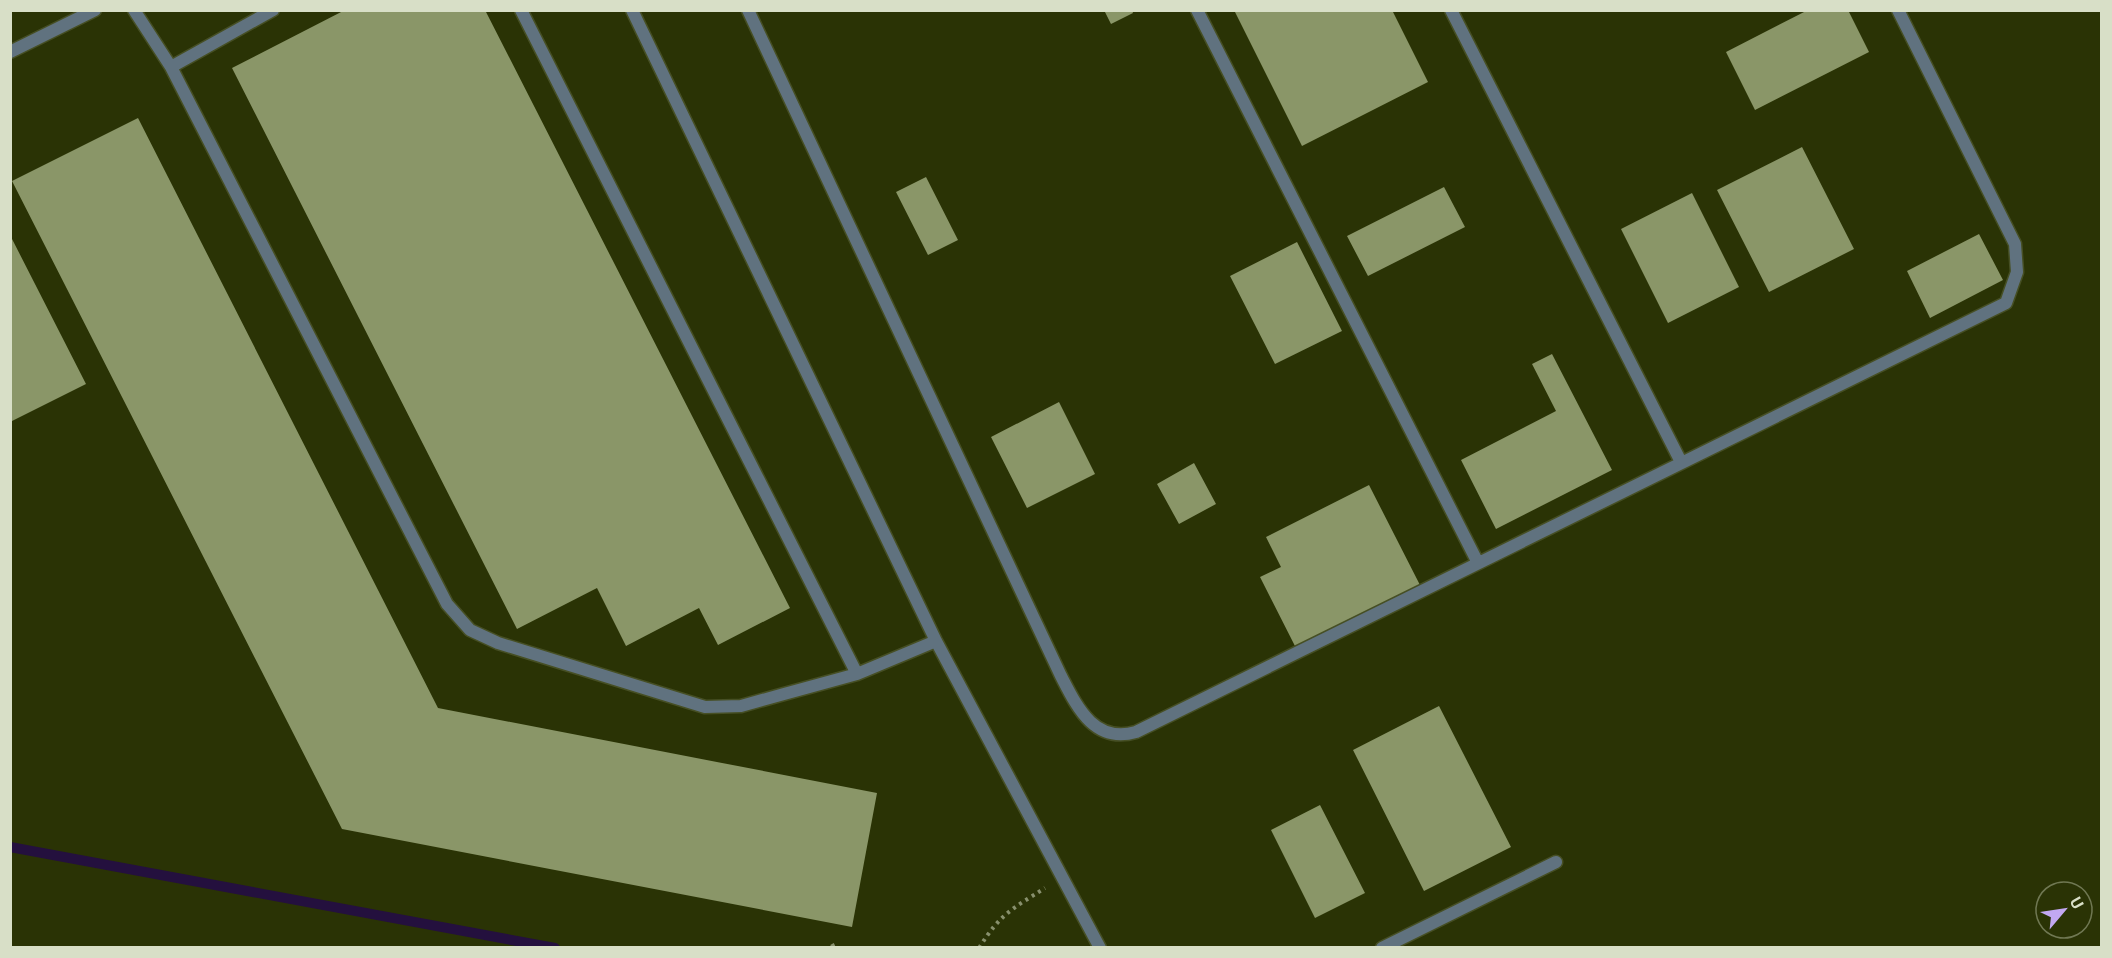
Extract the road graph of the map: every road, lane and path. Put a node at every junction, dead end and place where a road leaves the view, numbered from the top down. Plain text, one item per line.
1 (95, 10) edge
2 (134, 10) edge
3 (273, 10) edge
4 (521, 10) edge
5 (632, 10) edge
6 (748, 10) edge
7 (1197, 10) edge
8 (1451, 10) edge
9 (1898, 10) edge
10 (10, 52) edge
11 (171, 67) junction
12 (1681, 462) junction
13 (1478, 563) junction
14 (936, 641) junction
15 (857, 674) junction
16 (1556, 862) dead end
17 (1028, 899) dead end
18 (979, 948) edge
19 (1100, 948) edge
20 (1382, 948) edge

1 - 10 lane
2 - 11 lane
3 - 11 lane
4 - 15 lane
5 - 14 lane
6 - 13 lane
7 - 13 lane
8 - 12 lane
9 - 12 lane
11 - 15 lane
12 - 13 lane
14 - 15 lane
14 - 19 lane
16 - 20 lane
17 - 18 path

